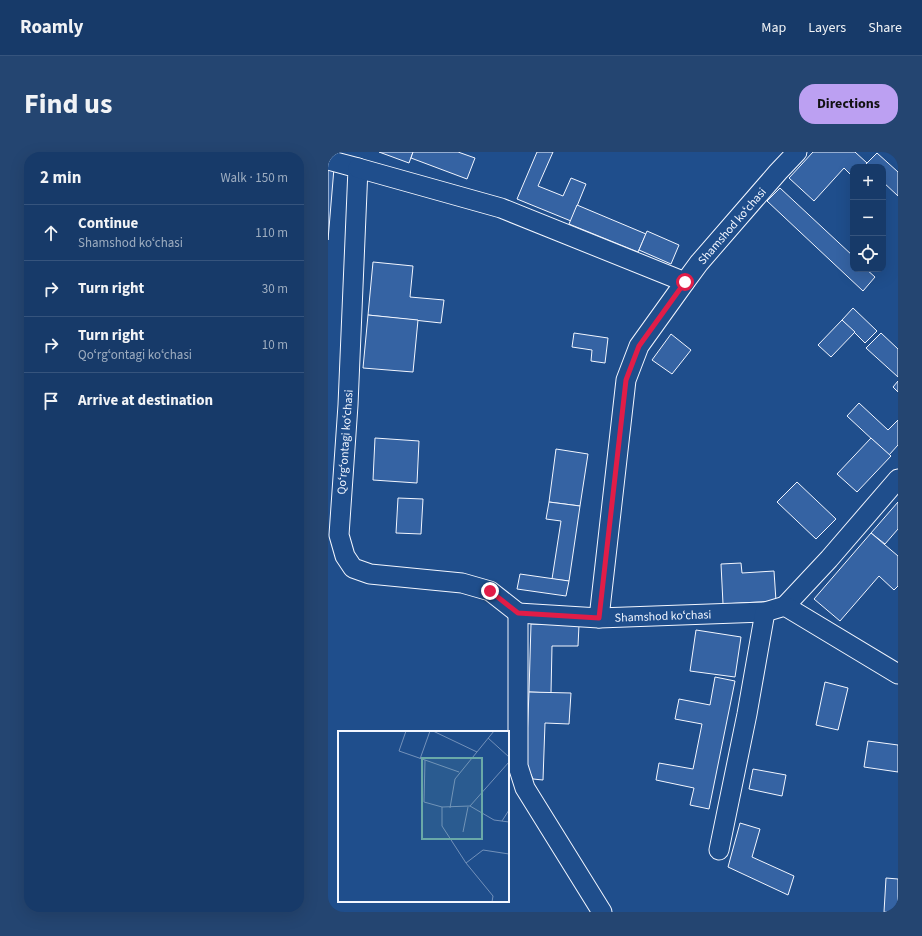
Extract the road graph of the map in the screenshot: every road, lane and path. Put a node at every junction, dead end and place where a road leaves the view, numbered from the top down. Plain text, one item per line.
1 (797, 152) edge
2 (328, 160) edge
3 (358, 168) junction
4 (685, 282) junction
5 (898, 479) edge
6 (785, 606) junction
7 (765, 612) junction
8 (518, 613) junction
9 (599, 618) junction
10 (898, 674) edge
11 (720, 850) dead end
12 (602, 912) edge

1 - 4 street, Shamshod koʻchasi
2 - 3 street
3 - 4 street
3 - 8 street, Qoʻrgʻontagi koʻchasi
4 - 9 street, Shamshod koʻchasi
5 - 6 street
6 - 7 street, Shamshod koʻchasi
6 - 10 street
7 - 9 street, Shamshod koʻchasi
7 - 11 street
8 - 9 street
8 - 12 street

